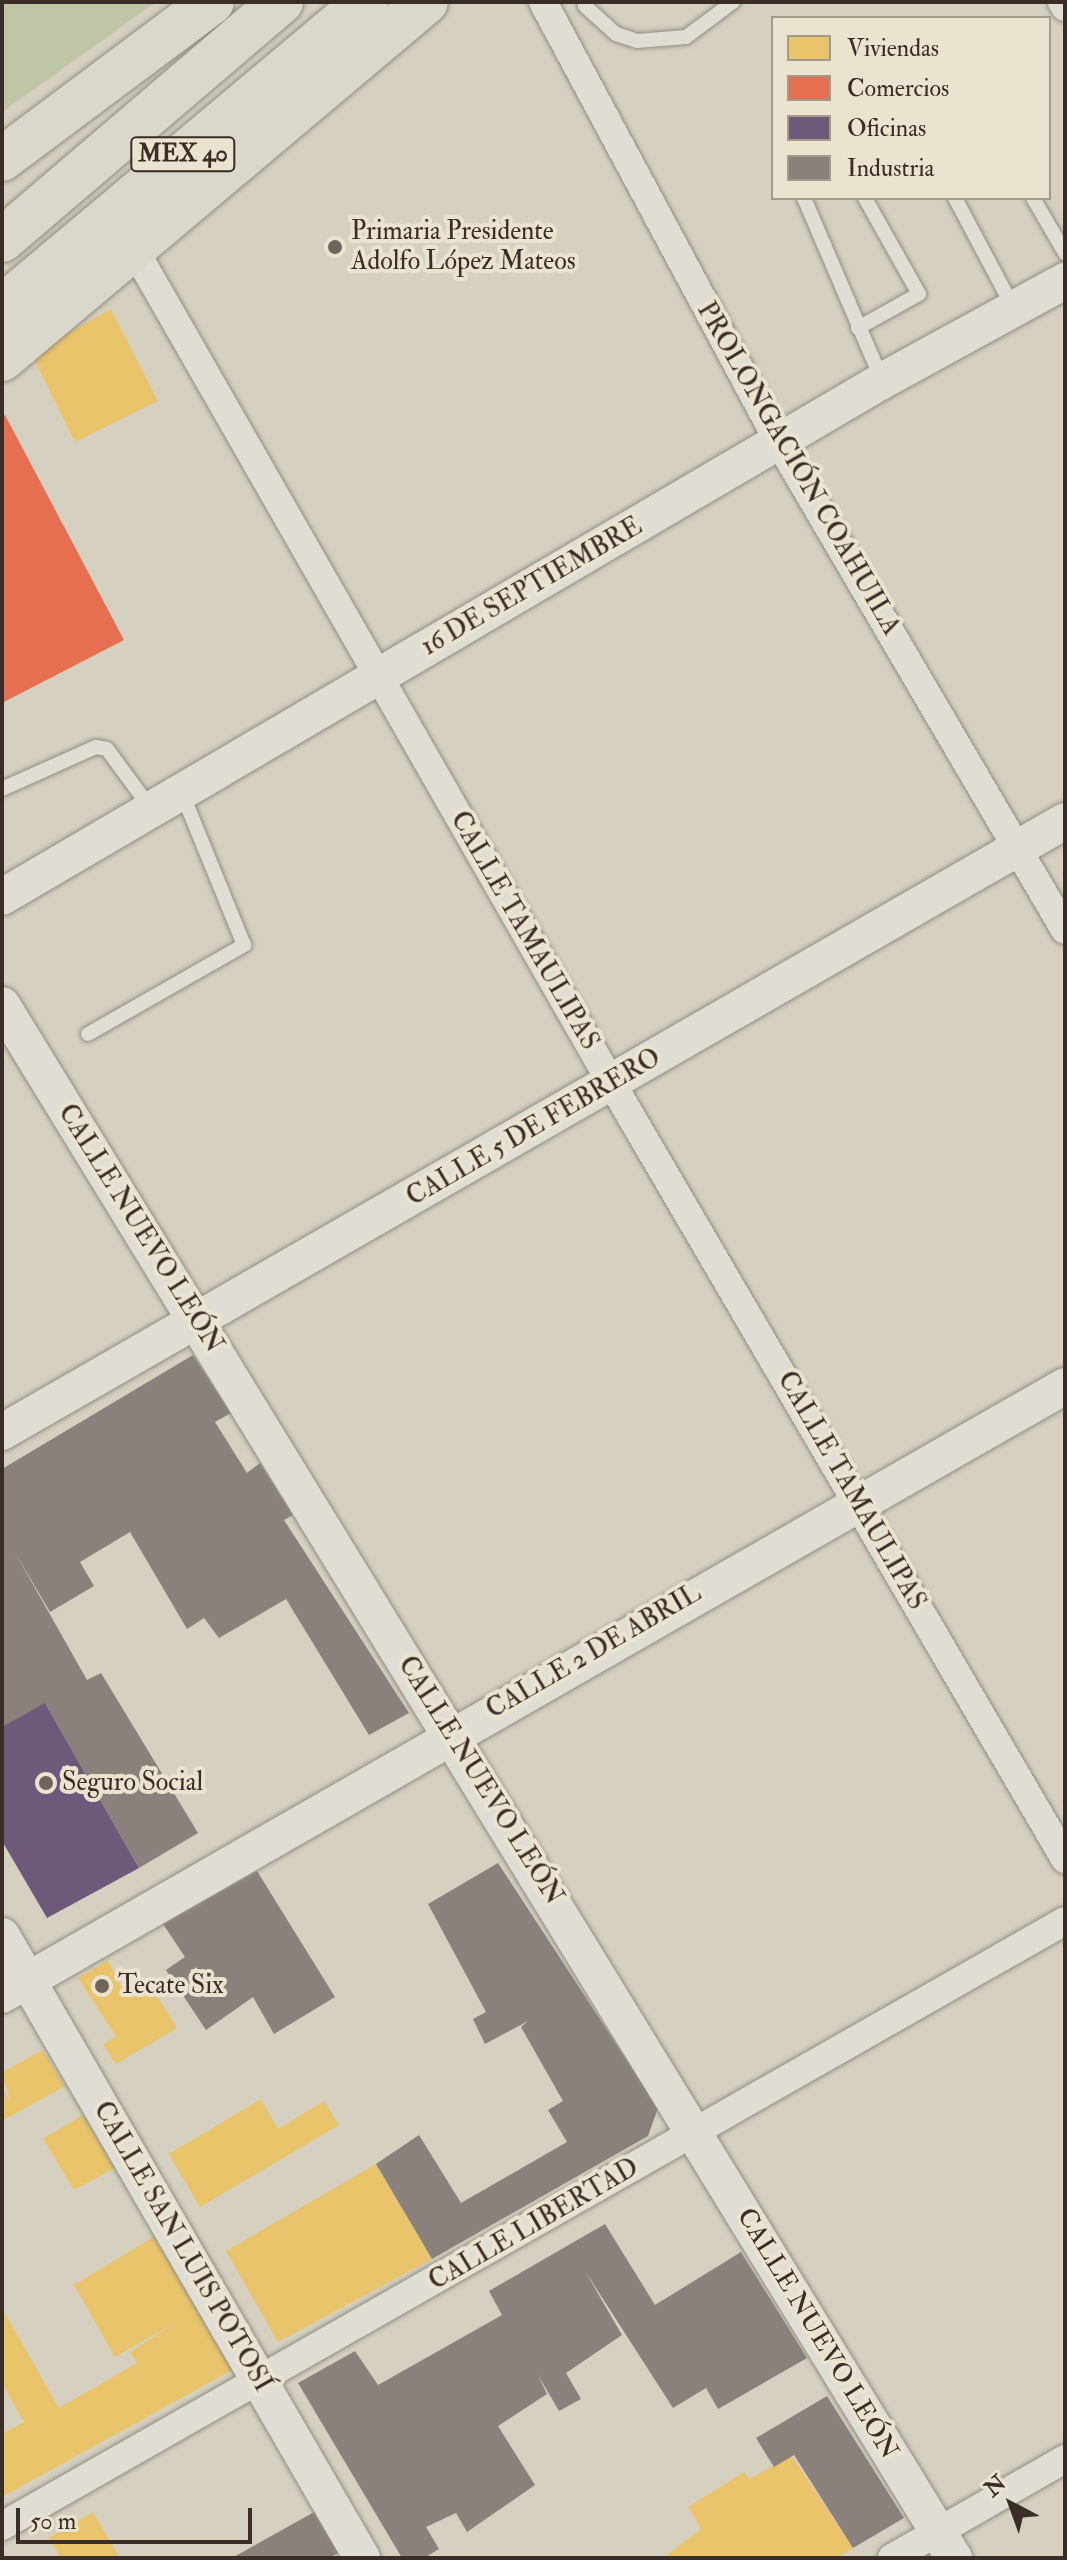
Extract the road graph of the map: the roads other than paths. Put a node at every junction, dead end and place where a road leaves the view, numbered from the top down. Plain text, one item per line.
1 (212, 2) edge
2 (281, 2) edge
3 (366, 2) edge
4 (426, 2) edge
5 (543, 2) edge
6 (733, 2) edge
7 (585, 6) dead end
8 (2, 159) edge
9 (805, 200) edge
10 (866, 200) edge
11 (956, 200) edge
12 (1034, 200) edge
13 (2, 240) edge
14 (134, 249) junction
15 (1065, 253) edge
16 (1065, 281) edge
17 (2, 307) edge
18 (1015, 309) junction
19 (858, 328) junction
20 (2, 359) edge
21 (882, 381) junction
22 (780, 444) junction
23 (378, 676) junction
24 (2, 789) edge
25 (166, 800) junction
26 (1065, 821) edge
27 (1017, 848) junction
28 (2, 897) edge
29 (1065, 930) edge
30 (2, 1005) edge
31 (88, 1034) dead end
32 (612, 1084) junction
33 (197, 1321) junction
34 (1065, 1386) edge
35 (2, 1432) edge
36 (857, 1502) junction
37 (450, 1734) junction
38 (1065, 1859) edge
39 (1065, 1921) edge
40 (2, 1936) edge
41 (15, 1988) edge
42 (694, 2133) junction
43 (260, 2382) junction
44 (1065, 2459) edge
45 (2, 2526) edge
46 (946, 2545) edge
47 (362, 2558) edge
48 (892, 2558) edge

1 - 8 highway
2 - 13 highway
3 - 17 highway, MEX 40
4 - 14 highway
5 - 22 street, PROLONGACIÓN COAHUILA
6 - 7 lane
9 - 19 lane
10 - 19 lane
11 - 18 lane
12 - 15 lane
14 - 20 highway
14 - 23 street, CALLE TAMAULIPAS
16 - 18 street, 16 DE SEPTIEMBRE
18 - 21 street, 16 DE SEPTIEMBRE
19 - 21 lane
21 - 22 street, 16 DE SEPTIEMBRE
22 - 23 street, 16 DE SEPTIEMBRE
22 - 27 street, PROLONGACIÓN COAHUILA
23 - 25 street, 16 DE SEPTIEMBRE
23 - 32 street, CALLE TAMAULIPAS
24 - 25 lane
25 - 28 street, 16 DE SEPTIEMBRE
25 - 31 lane
26 - 27 street, CALLE 5 DE FEBRERO
27 - 29 street, PROLONGACIÓN COAHUILA
27 - 32 street, CALLE 5 DE FEBRERO
30 - 33 street, CALLE NUEVO LEÓN
32 - 33 street, CALLE 5 DE FEBRERO
32 - 36 street, CALLE TAMAULIPAS
33 - 35 street, CALLE 5 DE FEBRERO
33 - 37 street, CALLE NUEVO LEÓN
34 - 36 street, CALLE 2 DE ABRIL
36 - 37 street, CALLE 2 DE ABRIL
36 - 38 street, CALLE TAMAULIPAS
37 - 41 street, CALLE 2 DE ABRIL
37 - 42 street, CALLE NUEVO LEÓN
39 - 42 street, CALLE LIBERTAD
40 - 41 street, CALLE SAN LUIS POTOSÍ
41 - 43 street, CALLE SAN LUIS POTOSÍ
42 - 43 street, CALLE LIBERTAD
42 - 46 street, CALLE NUEVO LEÓN
43 - 45 street, CALLE LIBERTAD
43 - 47 street, CALLE SAN LUIS POTOSÍ
44 - 46 street
46 - 48 street

